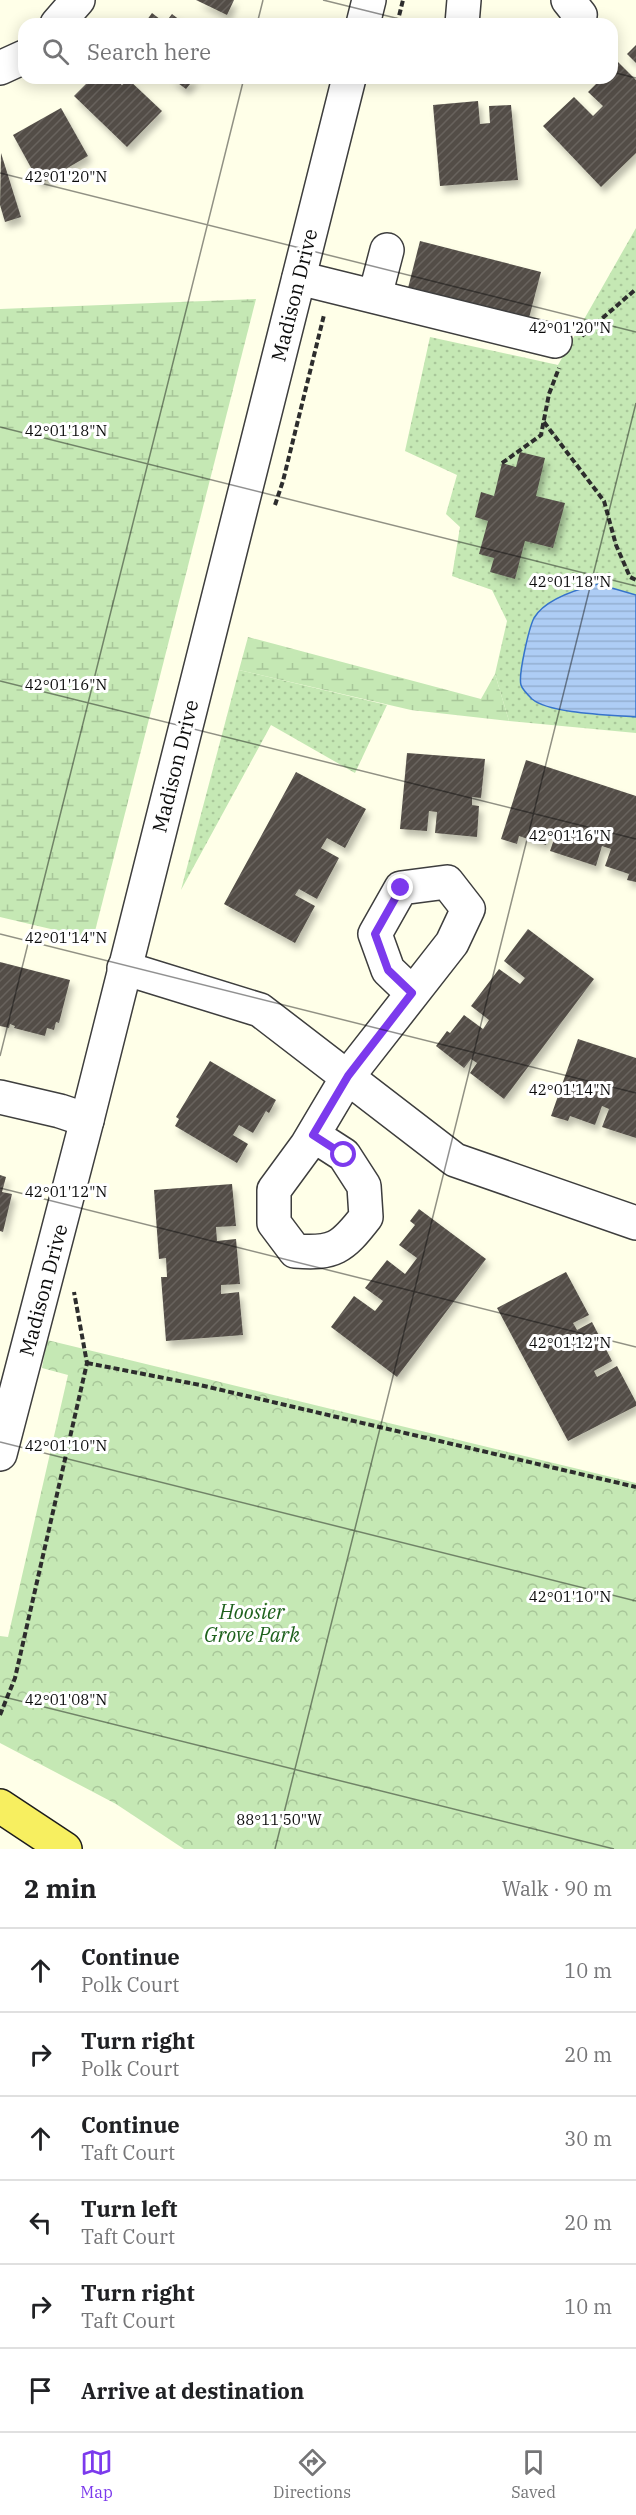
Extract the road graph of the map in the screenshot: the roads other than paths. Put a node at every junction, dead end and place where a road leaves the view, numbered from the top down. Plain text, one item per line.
1 (78, 0) edge
2 (464, 0) edge
3 (568, 0) edge
4 (62, 18) edge
5 (462, 18) edge
6 (579, 18) edge
7 (18, 60) edge
8 (0, 68) edge
9 (348, 84) edge
10 (387, 250) dead end
11 (299, 278) junction
12 (375, 296) junction
13 (564, 347) road end
14 (124, 968) junction
15 (412, 993) dead end
16 (348, 1076) junction
17 (0, 1097) edge
18 (87, 1120) junction
19 (313, 1135) dead end
20 (636, 1223) edge
21 (0, 1454) edge
22 (0, 1806) edge
23 (65, 1849) edge

1 - 4 street
2 - 5 street
3 - 6 street
7 - 8 street
9 - 11 street, Madison Drive
10 - 12 street
11 - 12 street
11 - 14 street, Madison Drive
12 - 13 street
14 - 16 street
14 - 18 street, Madison Drive
15 - 16 street
16 - 19 street
16 - 20 street
17 - 18 street
18 - 21 street, Madison Drive
22 - 23 main road

